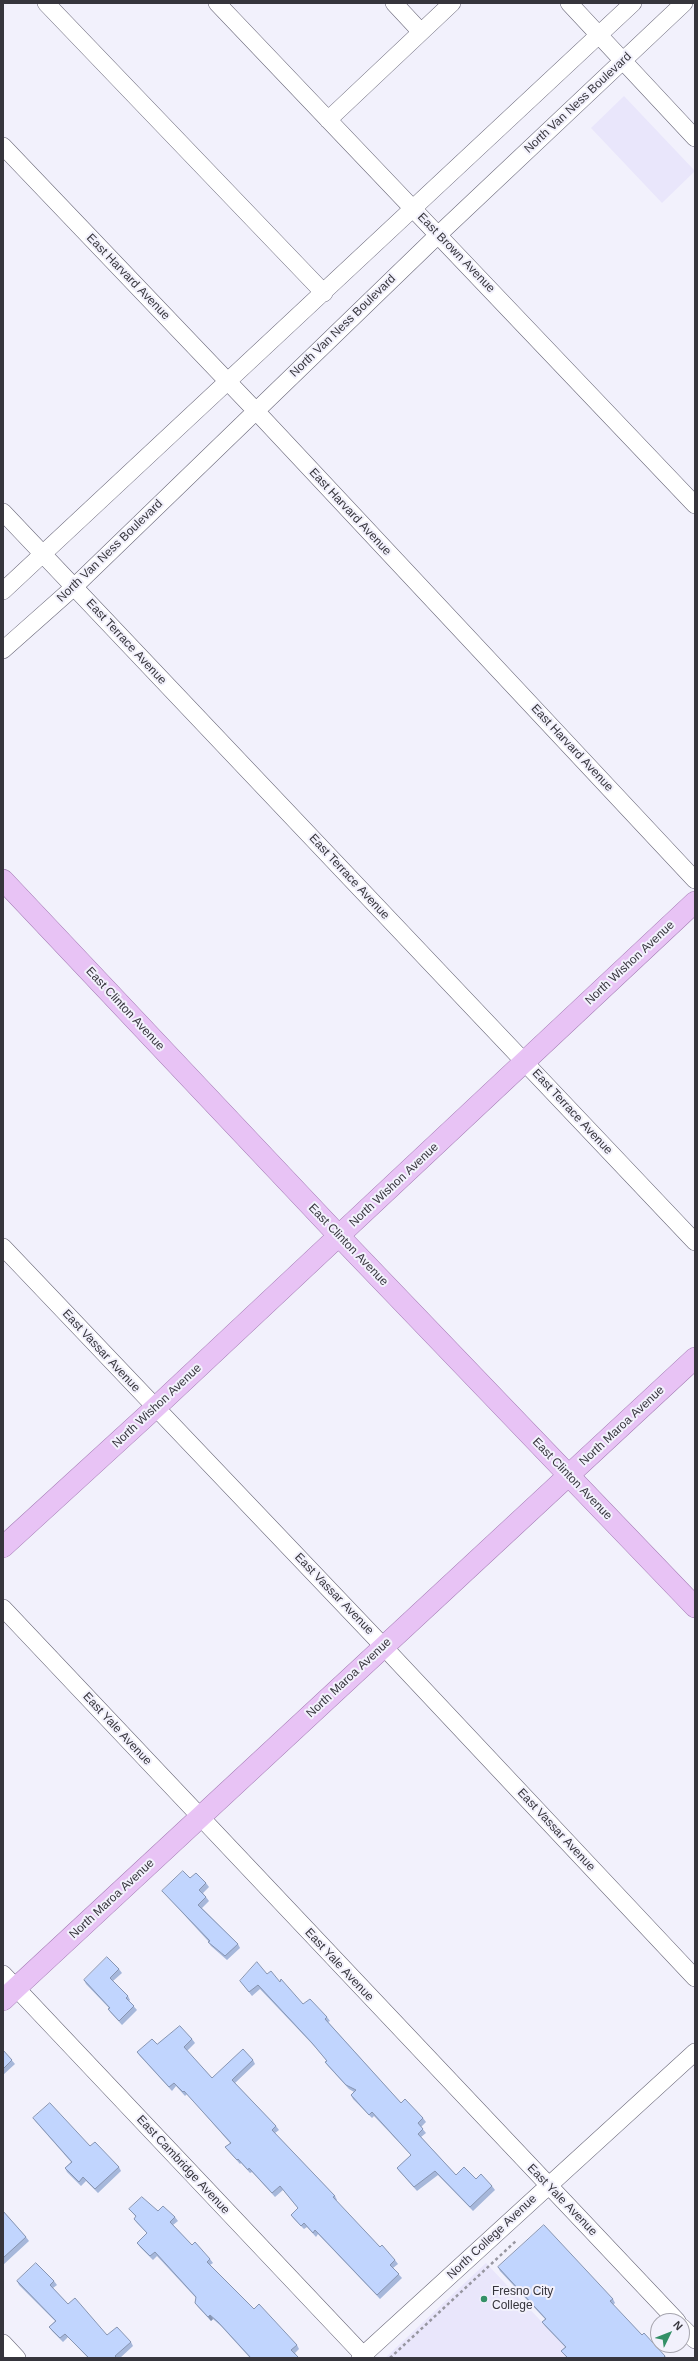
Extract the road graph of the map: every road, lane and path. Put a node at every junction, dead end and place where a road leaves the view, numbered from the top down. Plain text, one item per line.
1 (46, 3) edge
2 (217, 3) edge
3 (394, 3) edge
4 (452, 3) edge
5 (569, 3) edge
6 (633, 3) edge
7 (684, 3) edge
8 (421, 32) junction
9 (599, 34) junction
10 (622, 61) junction
11 (328, 120) junction
12 (695, 138) edge
13 (3, 146) edge
14 (412, 207) junction
15 (438, 235) junction
16 (324, 293) junction
17 (228, 382) junction
18 (256, 411) junction
19 (695, 505) edge
20 (3, 512) edge
21 (42, 554) junction
22 (74, 586) junction
23 (3, 591) edge
24 (3, 650) edge
25 (3, 880) edge
26 (695, 880) edge
27 (695, 902) edge
28 (525, 1062) junction
29 (339, 1236) junction
30 (695, 1242) edge
31 (3, 1247) edge
32 (695, 1358) edge
33 (155, 1408) junction
34 (569, 1476) junction
35 (3, 1547) edge
36 (695, 1607) edge
37 (3, 1608) edge
38 (384, 1646) junction
39 (200, 1817) junction
40 (695, 1978) edge
41 (7, 1987) edge
42 (695, 2052) edge
43 (548, 2186) junction
44 (522, 2235) dead end
45 (668, 2313) edge
46 (3, 2343) edge
47 (364, 2357) edge
48 (17, 2358) edge
49 (390, 2358) edge

1 - 16 street
2 - 11 street, East Brown Avenue
3 - 8 street
4 - 8 street
5 - 9 street
6 - 9 street
7 - 10 street, North Van Ness Boulevard
8 - 11 street
9 - 10 street
9 - 14 street
10 - 12 street
10 - 15 street, North Van Ness Boulevard
11 - 14 street, East Brown Avenue
13 - 17 street, East Harvard Avenue
14 - 15 street, East Brown Avenue
14 - 16 street
15 - 18 street, North Van Ness Boulevard
15 - 19 street, East Brown Avenue
16 - 17 street
17 - 18 street, East Harvard Avenue
17 - 21 street
18 - 22 street, North Van Ness Boulevard
18 - 26 street, East Harvard Avenue
20 - 21 street, East Terrace Avenue
21 - 22 street, East Terrace Avenue
21 - 23 street
22 - 24 street, North Van Ness Boulevard
22 - 28 street, East Terrace Avenue
25 - 29 main road, East Clinton Avenue
27 - 28 main road, North Wishon Avenue
28 - 29 main road, North Wishon Avenue
28 - 30 street, East Terrace Avenue
29 - 33 main road, North Wishon Avenue
29 - 34 main road, East Clinton Avenue
31 - 33 street, East Vassar Avenue
32 - 34 main road, North Maroa Avenue
33 - 35 main road, North Wishon Avenue
33 - 38 street, East Vassar Avenue
34 - 36 main road, East Clinton Avenue
34 - 38 main road, North Maroa Avenue
37 - 39 street, East Yale Avenue
38 - 39 main road, North Maroa Avenue
38 - 40 street, East Vassar Avenue
39 - 41 main road, North Maroa Avenue
39 - 43 street, East Yale Avenue
41 - 47 street, East Cambridge Avenue
42 - 43 street, North College Avenue
43 - 45 street, East Yale Avenue
43 - 47 street, North College Avenue
44 - 49 path
46 - 48 street

